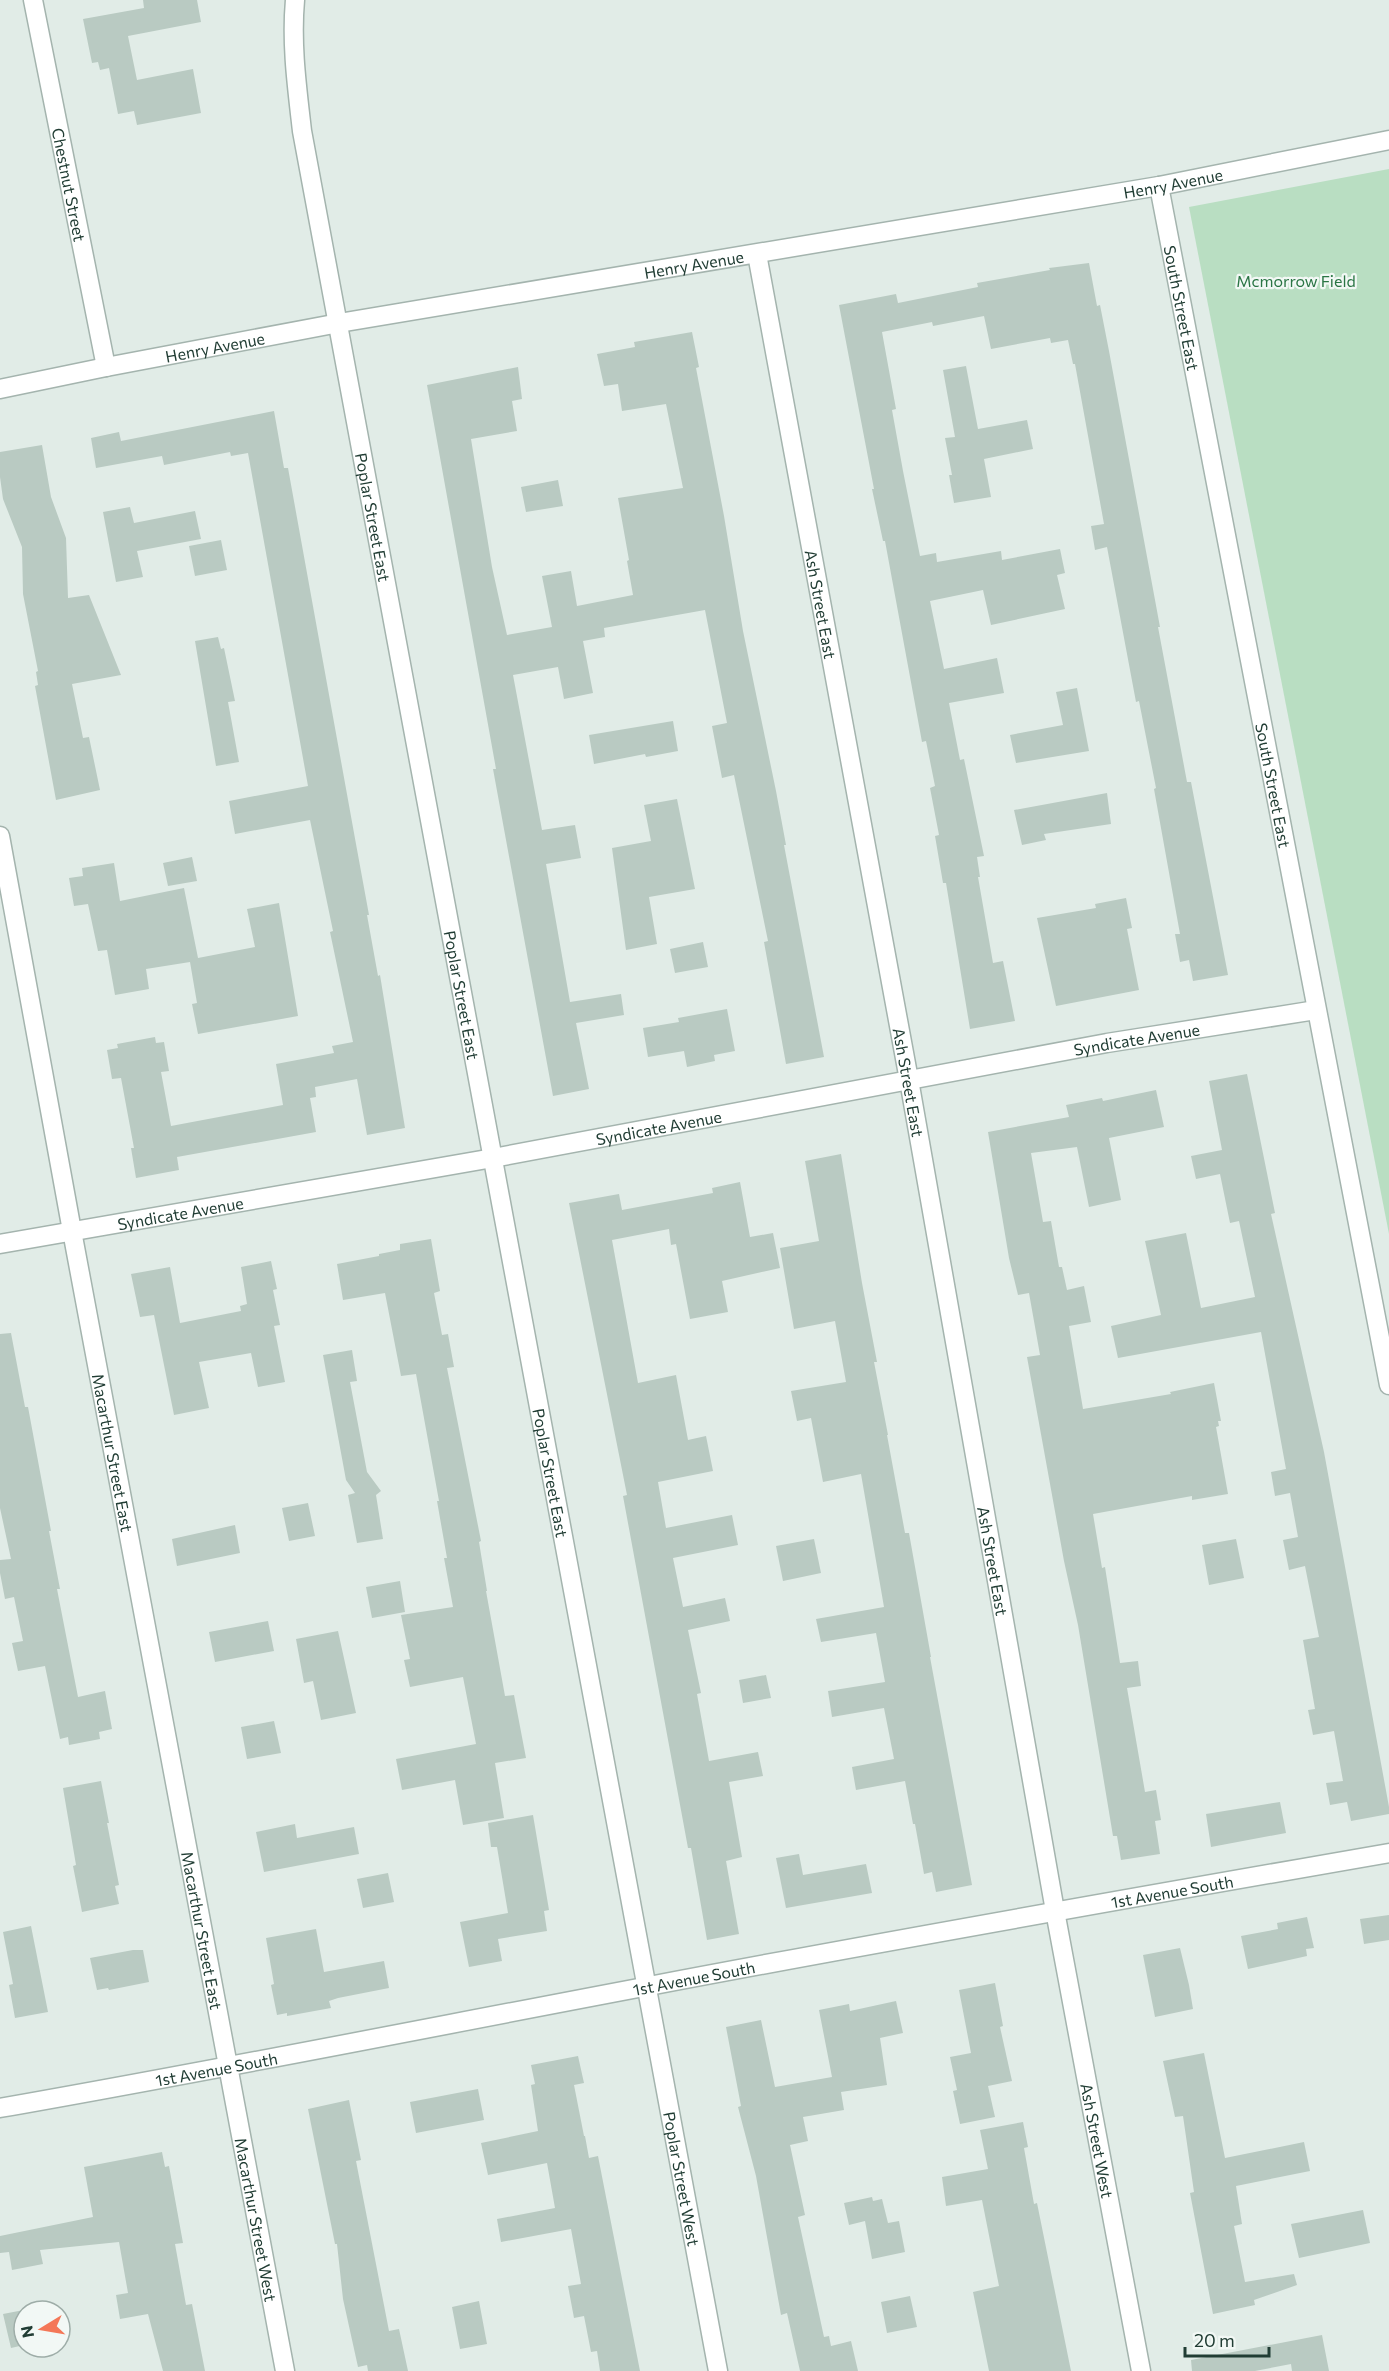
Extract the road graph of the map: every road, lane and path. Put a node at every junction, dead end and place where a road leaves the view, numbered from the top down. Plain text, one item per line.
1 (33, 0) edge
2 (295, 0) edge
3 (1389, 140) edge
4 (1159, 186) junction
5 (757, 254) junction
6 (339, 323) junction
7 (106, 367) junction
8 (0, 389) edge
9 (0, 836) edge
10 (1316, 1010) junction
11 (909, 1080) junction
12 (493, 1158) junction
13 (72, 1231) junction
14 (0, 1244) edge
15 (1389, 1385) edge
16 (1389, 1853) edge
17 (1055, 1911) junction
18 (648, 1986) junction
19 (228, 2068) junction
20 (0, 2108) edge
21 (285, 2371) edge
22 (718, 2371) edge
23 (1141, 2371) edge

1 - 7 street, Chestnut Street
2 - 6 street, Poplar Street East
3 - 4 street, Henry Avenue
4 - 5 street, Henry Avenue
4 - 10 street, South Street East
5 - 6 street, Henry Avenue
5 - 11 street, Ash Street East
6 - 7 street, Henry Avenue
6 - 12 street, Poplar Street East
7 - 8 street, Henry Avenue
9 - 13 street, Macarthur Street East
10 - 11 street, Syndicate Avenue
10 - 15 street, South Street East
11 - 12 street, Syndicate Avenue
11 - 17 street, Ash Street East
12 - 13 street, Syndicate Avenue
12 - 18 street, Poplar Street East
13 - 14 street, Syndicate Avenue
13 - 19 street, Macarthur Street East
16 - 17 street, 1st Avenue South
17 - 18 street, 1st Avenue South
17 - 23 street, Ash Street West
18 - 19 street, 1st Avenue South
18 - 22 street, Poplar Street West
19 - 20 street, 1st Avenue South
19 - 21 street, Macarthur Street West

